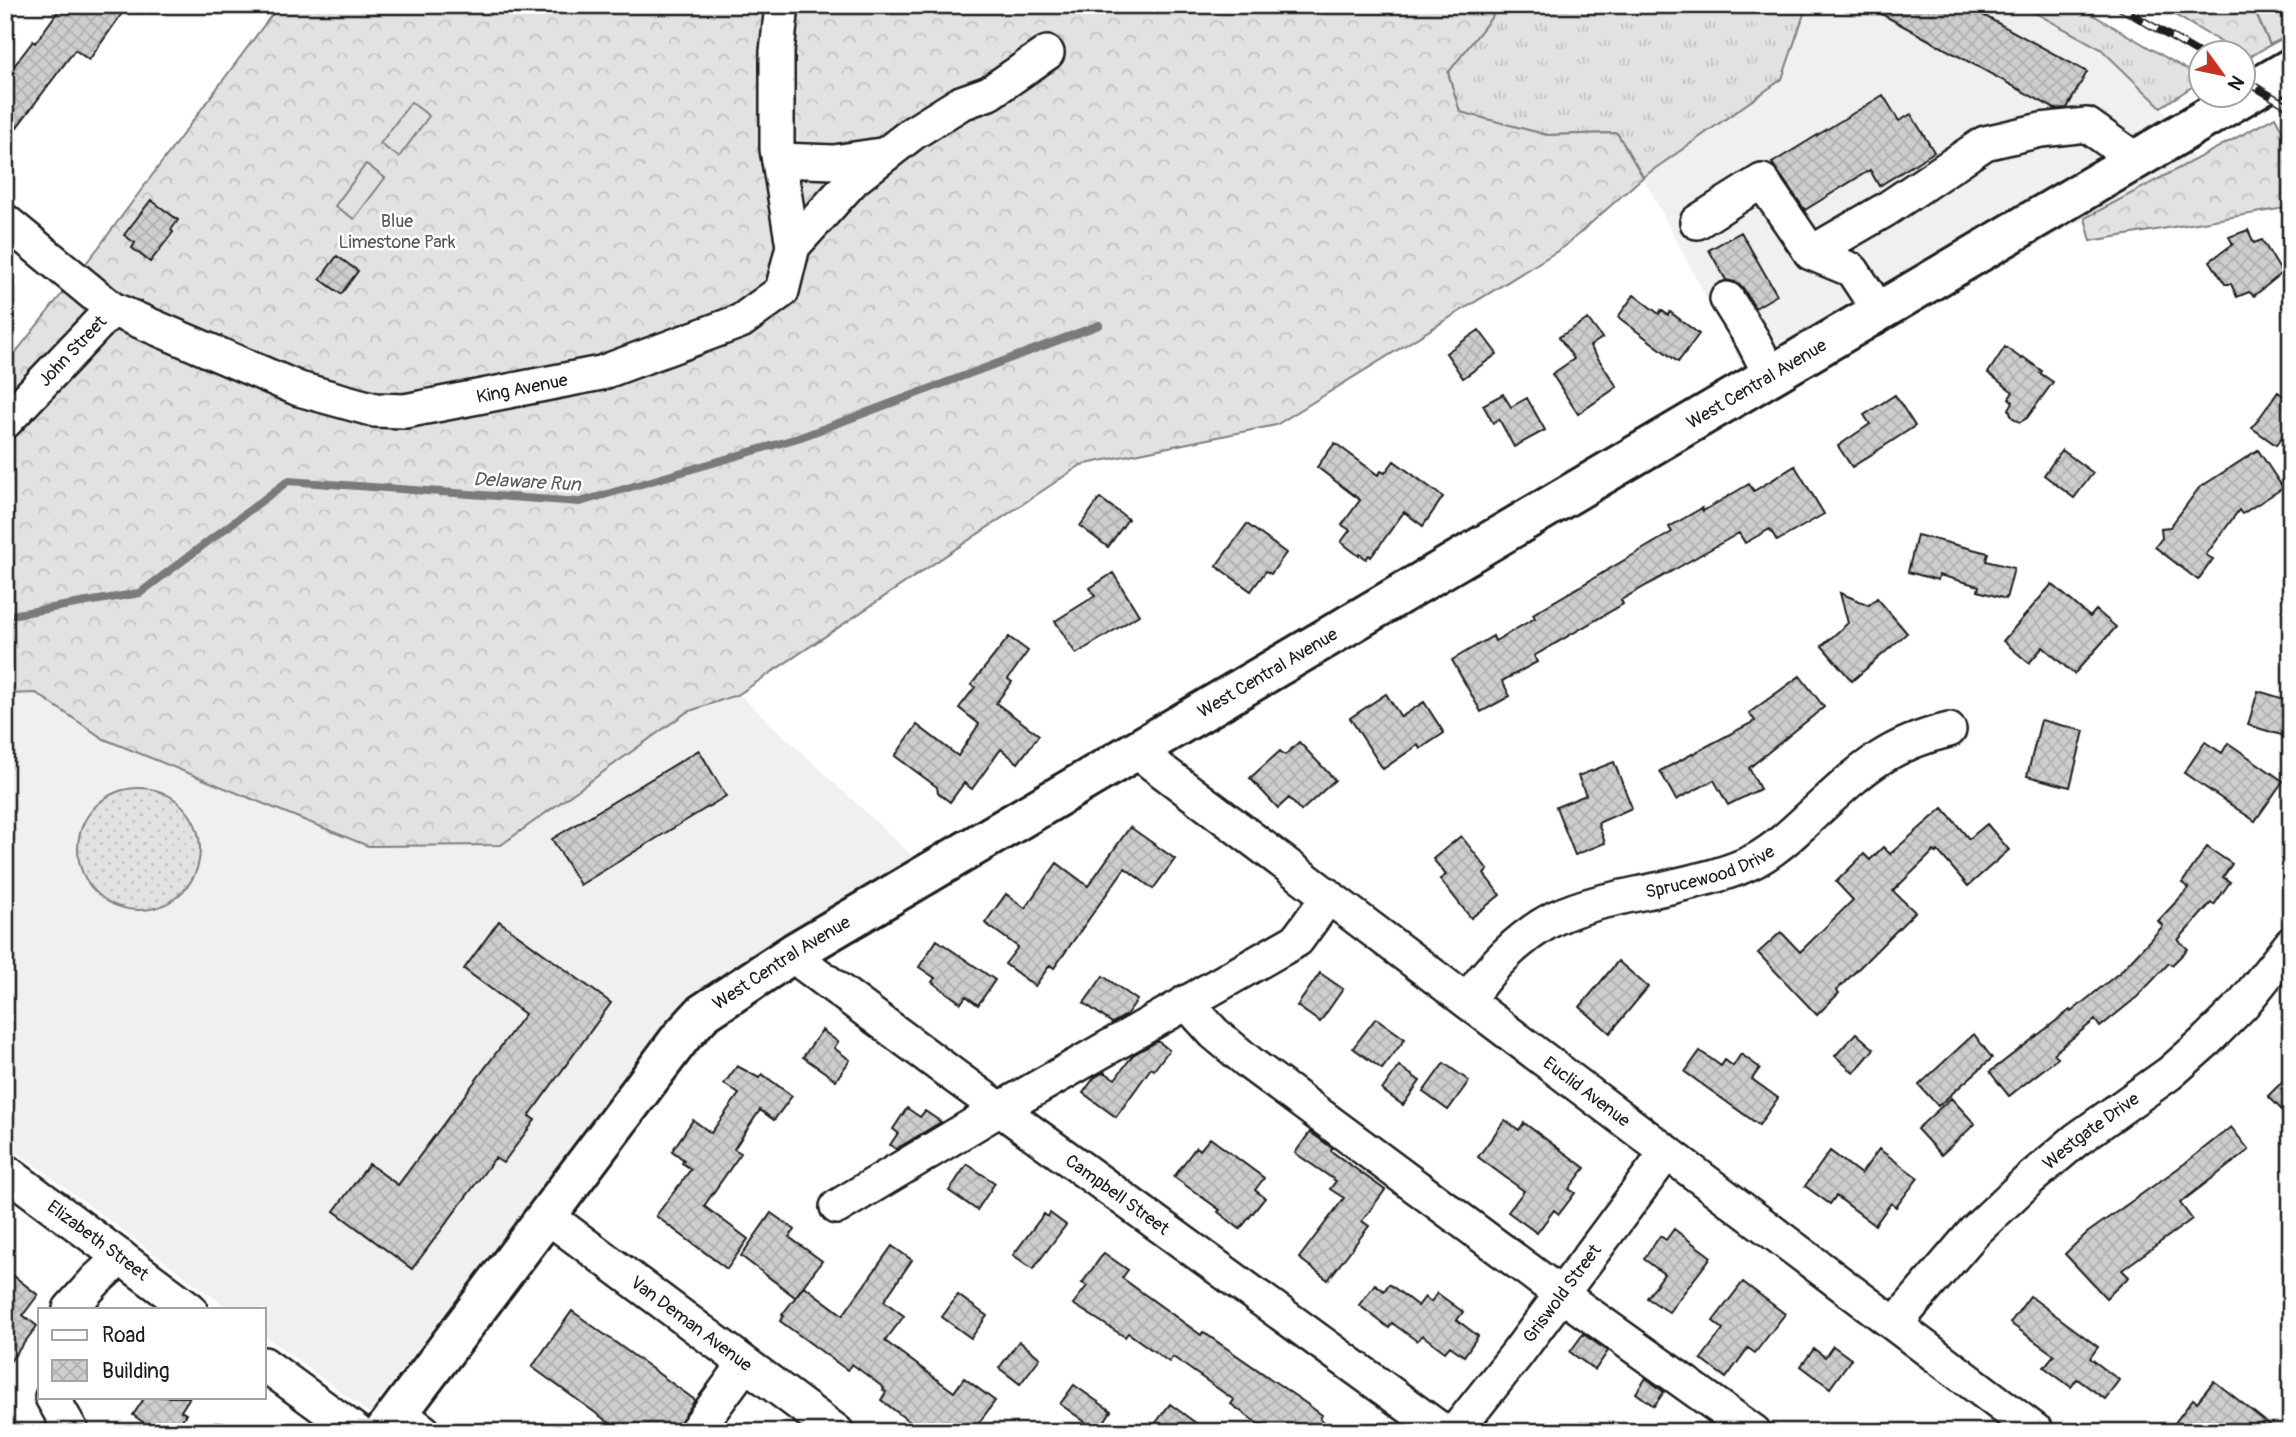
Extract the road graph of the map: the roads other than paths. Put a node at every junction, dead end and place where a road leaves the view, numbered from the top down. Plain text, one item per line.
1 (782, 5) edge
2 (1047, 52) dead end
3 (2291, 68) edge
4 (885, 154) junction
5 (779, 160) junction
6 (2136, 160) junction
7 (5, 221) edge
8 (1698, 222) dead end
9 (793, 246) junction
10 (1811, 253) junction
11 (1727, 299) dead end
12 (111, 309) junction
13 (1879, 311) junction
14 (1771, 376) junction
15 (5, 422) edge
16 (1949, 730) dead end
17 (1136, 751) junction
18 (1329, 896) junction
19 (2291, 944) edge
20 (795, 952) junction
21 (1467, 1001) junction
22 (1186, 1002) junction
23 (1000, 1109) junction
24 (1667, 1152) junction
25 (5, 1171) edge
26 (837, 1207) dead end
27 (547, 1216) junction
28 (121, 1257) junction
29 (1562, 1294) junction
30 (71, 1308) edge
31 (189, 1308) edge
32 (1895, 1324) junction
33 (745, 1364) junction
34 (266, 1365) edge
35 (53, 1398) edge
36 (402, 1425) edge
37 (72, 1432) edge
38 (357, 1432) edge
39 (695, 1432) edge
40 (837, 1432) edge
41 (1444, 1432) edge
42 (1455, 1432) edge
43 (1754, 1432) edge
44 (2037, 1432) edge

1 - 5 street, King Avenue
2 - 4 street
3 - 6 main road, West Central Avenue
4 - 5 street
4 - 9 street
5 - 9 street, King Avenue
6 - 10 street
6 - 13 main road, West Central Avenue
7 - 12 street, King Avenue
8 - 10 street
9 - 12 street, King Avenue
10 - 13 street
11 - 14 street
12 - 15 street, John Street
13 - 14 main road, West Central Avenue
14 - 17 main road, West Central Avenue
16 - 21 street, Sprucewood Drive
17 - 18 street, Euclid Avenue
17 - 20 main road, West Central Avenue
18 - 21 street, Euclid Avenue
18 - 22 street
19 - 32 street, Westgate Drive
20 - 23 street, Campbell Street
20 - 27 main road, West Central Avenue
21 - 24 street, Euclid Avenue
22 - 23 street
22 - 29 street
23 - 26 street
23 - 41 street, Campbell Street
24 - 29 street, Griswold Street
24 - 32 street, Euclid Avenue
25 - 28 street, Elizabeth Street
27 - 33 street, Van Deman Avenue
27 - 36 main road, West Central Avenue
28 - 30 street
28 - 31 street, Elizabeth Street
29 - 42 street, Griswold Street
29 - 43 street
32 - 44 street, Euclid Avenue
33 - 39 street
33 - 40 street, Van Deman Avenue
34 - 38 street
35 - 37 street

